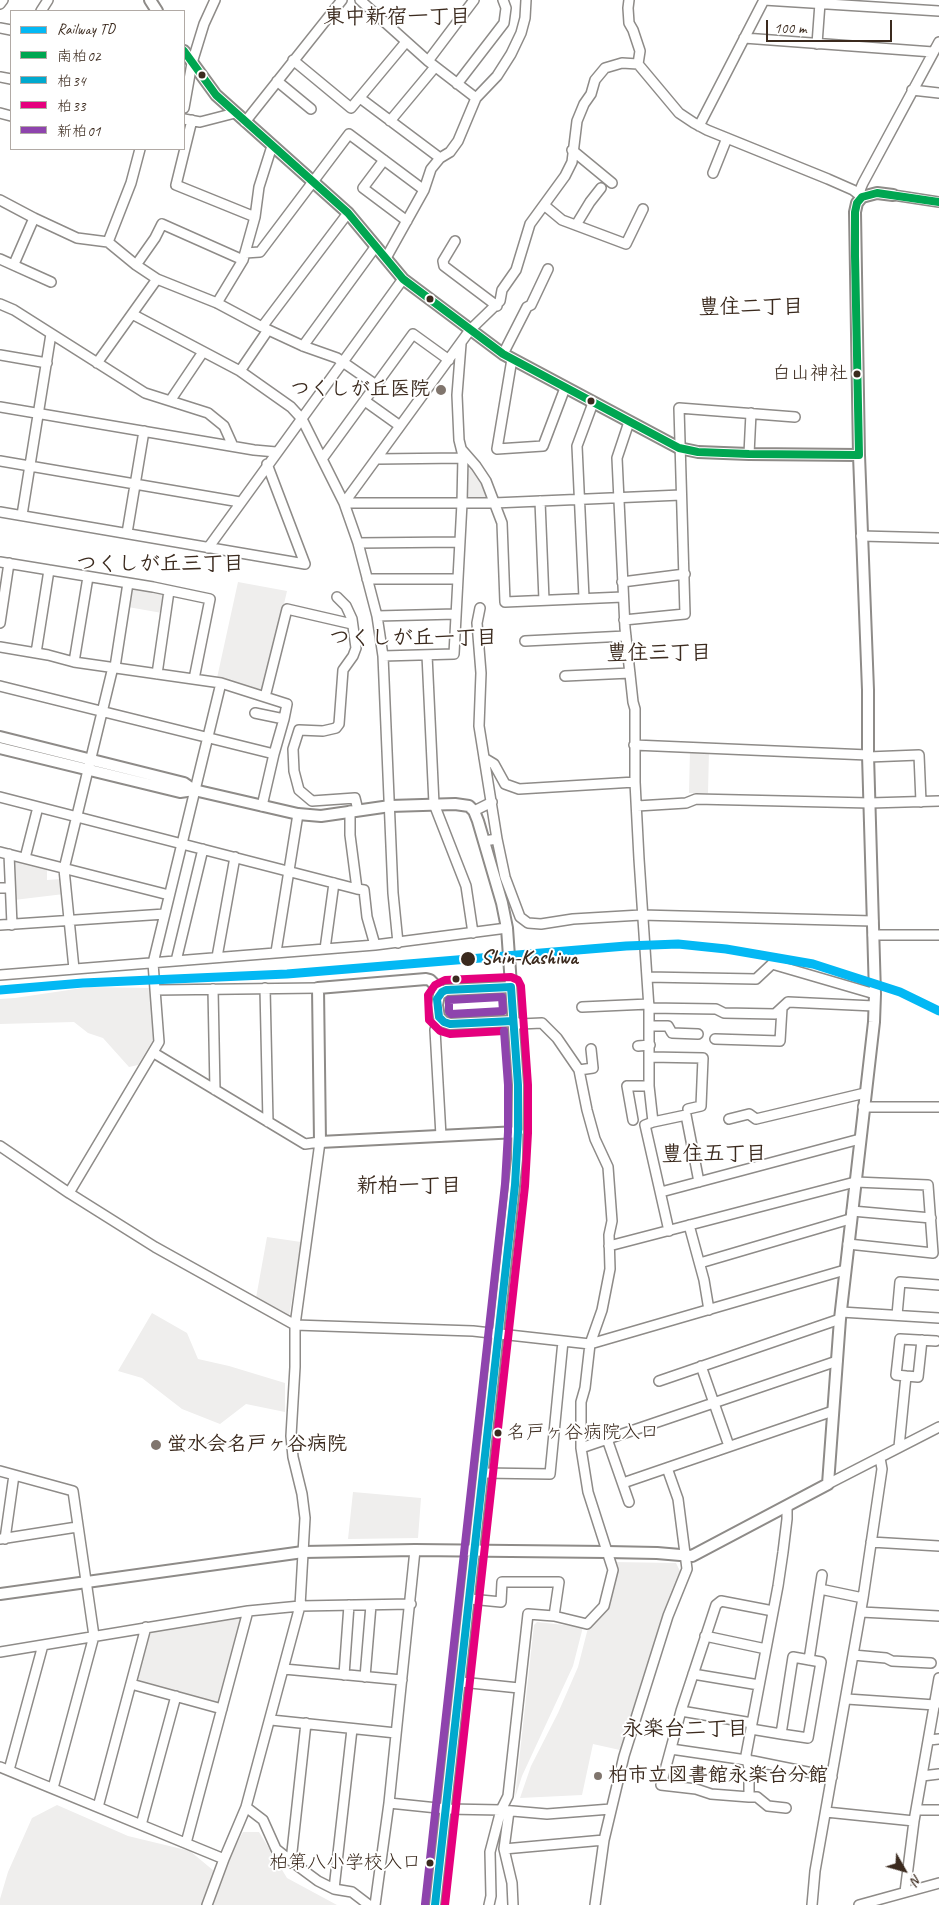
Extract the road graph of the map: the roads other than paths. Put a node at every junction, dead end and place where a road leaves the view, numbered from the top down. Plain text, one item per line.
1 (3, 0) edge
2 (215, 0) edge
3 (342, 0) edge
4 (360, 0) edge
5 (474, 0) edge
6 (503, 0) edge
7 (526, 0) edge
8 (629, 0) edge
9 (918, 0) edge
10 (836, 2) edge
11 (820, 3) junction
12 (875, 3) edge
13 (0, 4) edge
14 (918, 10) junction
15 (939, 11) edge
16 (744, 38) junction
17 (406, 42) junction
18 (939, 42) edge
19 (817, 44) junction
20 (185, 52) edge
21 (933, 52) junction
22 (293, 60) junction
23 (192, 63) junction
24 (432, 64) junction
25 (638, 64) junction
26 (277, 81) junction
27 (457, 84) junction
28 (912, 90) junction
29 (939, 93) edge
30 (360, 98) junction
31 (476, 98) junction
32 (185, 102) edge
33 (311, 109) dead end
34 (234, 113) junction
35 (188, 120) edge
36 (390, 121) junction
37 (245, 122) junction
38 (699, 126) junction
39 (185, 136) edge
40 (727, 138) junction
41 (272, 146) junction
42 (140, 150) edge
43 (182, 150) edge
44 (572, 150) junction
45 (440, 158) junction
46 (384, 160) junction
47 (713, 172) dead end
48 (313, 180) junction
49 (612, 184) dead end
50 (601, 188) dead end
51 (424, 190) junction
52 (892, 195) joint
53 (862, 196) junction
54 (939, 202) edge
55 (1, 203) edge
56 (544, 205) junction
57 (643, 209) dead end
58 (348, 212) junction
59 (255, 217) junction
60 (34, 218) junction
61 (407, 221) junction
62 (576, 225) junction
63 (455, 241) dead end
64 (108, 242) junction
65 (376, 246) junction
66 (244, 256) junction
67 (386, 258) junction
68 (0, 259) edge
69 (14, 264) junction
70 (136, 265) junction
71 (548, 269) dead end
72 (157, 279) junction
73 (403, 279) junction
74 (51, 282) dead end
75 (217, 303) junction
76 (0, 304) edge
77 (497, 306) junction
78 (132, 314) junction
79 (265, 328) junction
80 (470, 330) junction
81 (51, 334) junction
82 (461, 344) junction
83 (304, 346) junction
84 (203, 352) junction
85 (0, 355) edge
86 (507, 357) junction
87 (449, 360) junction
88 (343, 362) junction
89 (47, 363) junction
90 (97, 363) junction
91 (240, 371) junction
92 (376, 385) junction
93 (565, 388) junction
94 (170, 401) junction
95 (365, 401) junction
96 (593, 404) junction
97 (0, 407) edge
98 (751, 413) junction
99 (39, 414) junction
100 (795, 416) dead end
101 (302, 419) junction
102 (628, 422) junction
103 (400, 426) junction
104 (144, 430) junction
105 (233, 446) junction
106 (679, 448) junction
107 (276, 452) junction
108 (462, 454) junction
109 (749, 454) junction
110 (859, 455) junction
111 (322, 459) junction
112 (376, 459) junction
113 (0, 461) edge
114 (266, 464) junction
115 (30, 466) junction
116 (135, 484) junction
117 (681, 495) junction
118 (620, 498) junction
119 (580, 499) junction
120 (540, 501) junction
121 (240, 502) junction
122 (344, 503) junction
123 (462, 503) junction
124 (494, 503) junction
125 (0, 512) edge
126 (22, 515) junction
127 (127, 533) junction
128 (861, 536) junction
129 (939, 538) edge
130 (460, 542) junction
131 (358, 543) junction
132 (208, 548) junction
133 (5, 563) edge
134 (49, 570) junction
135 (685, 574) junction
136 (88, 576) junction
137 (367, 579) junction
138 (458, 579) junction
139 (622, 582) junction
140 (128, 583) junction
141 (169, 591) junction
142 (623, 597) junction
143 (337, 598) dead end
144 (584, 598) junction
145 (544, 600) junction
146 (480, 608) dead end
147 (456, 614) junction
148 (377, 616) junction
149 (624, 620) junction
150 (0, 623) edge
151 (352, 624) junction
152 (626, 636) junction
153 (525, 641) dead end
154 (0, 647) edge
155 (36, 653) junction
156 (427, 655) junction
157 (383, 656) junction
158 (74, 662) junction
159 (114, 667) junction
160 (630, 672) junction
161 (157, 674) junction
162 (565, 676) dead end
163 (194, 679) junction
164 (220, 683) junction
165 (0, 686) edge
166 (265, 697) junction
167 (102, 712) junction
168 (255, 713) dead end
169 (284, 720) junction
170 (0, 737) edge
171 (207, 738) junction
172 (634, 745) junction
173 (0, 748) edge
174 (274, 754) junction
175 (868, 756) junction
176 (484, 758) junction
177 (89, 765) junction
178 (635, 782) junction
179 (194, 790) junction
180 (0, 798) edge
181 (939, 801) edge
182 (492, 802) junction
183 (921, 802) junction
184 (870, 803) junction
185 (434, 804) junction
186 (38, 806) junction
187 (262, 806) junction
188 (390, 806) junction
189 (637, 806) junction
190 (354, 810) junction
191 (474, 811) junction
192 (298, 814) junction
193 (77, 817) junction
194 (497, 839) junction
195 (484, 841) junction
196 (182, 843) junction
197 (203, 849) junction
198 (4, 853) edge
199 (235, 857) junction
200 (24, 858) junction
201 (64, 868) junction
202 (289, 871) junction
203 (334, 883) junction
204 (0, 888) edge
205 (10, 888) junction
206 (358, 889) junction
207 (169, 896) junction
208 (165, 914) junction
209 (642, 915) junction
210 (69, 921) junction
211 (873, 921) junction
212 (12, 924) junction
213 (0, 925) edge
214 (508, 928) junction
215 (473, 933) junction
216 (873, 935) junction
217 (939, 935) edge
218 (398, 943) junction
219 (375, 945) junction
220 (325, 949) junction
221 (276, 952) junction
222 (217, 957) junction
223 (176, 961) junction
224 (153, 963) junction
225 (74, 969) junction
226 (0, 975) edge
227 (648, 977) junction
228 (511, 987) junction
229 (265, 988) junction
230 (318, 988) junction
231 (212, 989) junction
232 (155, 990) junction
233 (442, 992) junction
234 (875, 994) junction
235 (649, 1006) junction
236 (874, 1006) junction
237 (582, 1007) dead end
238 (782, 1008) junction
239 (441, 1020) junction
240 (513, 1021) junction
241 (650, 1026) junction
242 (698, 1034) dead end
243 (715, 1039) dead end
244 (650, 1045) junction
245 (638, 1046) dead end
246 (591, 1049) dead end
247 (154, 1052) junction
248 (650, 1057) junction
249 (580, 1070) junction
250 (650, 1086) junction
251 (215, 1090) junction
252 (865, 1093) junction
253 (863, 1107) junction
254 (939, 1107) edge
255 (688, 1109) dead end
256 (729, 1119) dead end
257 (633, 1120) dead end
258 (268, 1122) junction
259 (653, 1122) junction
260 (518, 1132) junction
261 (441, 1136) junction
262 (860, 1139) junction
263 (320, 1142) junction
264 (0, 1146) edge
265 (699, 1182) junction
266 (855, 1182) junction
267 (660, 1192) junction
268 (69, 1193) junction
269 (851, 1215) junction
270 (931, 1218) junction
271 (690, 1225) junction
272 (669, 1231) junction
273 (848, 1244) junction
274 (609, 1246) junction
275 (700, 1263) junction
276 (845, 1270) junction
277 (939, 1284) edge
278 (710, 1310) junction
279 (897, 1315) junction
280 (841, 1316) junction
281 (939, 1318) edge
282 (295, 1325) junction
283 (499, 1334) junction
284 (922, 1340) junction
285 (563, 1341) junction
286 (936, 1341) dead end
287 (590, 1344) junction
288 (837, 1361) junction
289 (701, 1366) junction
290 (906, 1376) junction
291 (659, 1381) dead end
292 (714, 1403) junction
293 (833, 1411) junction
294 (939, 1426) edge
295 (607, 1439) junction
296 (729, 1446) junction
297 (899, 1447) junction
298 (581, 1448) junction
299 (880, 1458) junction
300 (667, 1468) junction
301 (0, 1471) edge
302 (483, 1473) junction
303 (14, 1476) junction
304 (623, 1483) junction
305 (828, 1484) junction
306 (630, 1502) dead end
307 (787, 1506) junction
308 (78, 1528) junction
309 (3, 1539) edge
310 (871, 1542) junction
311 (939, 1546) edge
312 (415, 1550) junction
313 (303, 1552) junction
314 (474, 1552) junction
315 (607, 1552) junction
316 (686, 1557) junction
317 (822, 1575) dead end
318 (86, 1581) junction
319 (820, 1590) junction
320 (0, 1594) edge
321 (863, 1598) junction
322 (470, 1599) junction
323 (410, 1604) junction
324 (349, 1605) junction
325 (371, 1605) junction
326 (300, 1606) junction
327 (248, 1611) junction
328 (773, 1611) junction
329 (861, 1612) junction
330 (554, 1616) junction
331 (939, 1616) edge
332 (146, 1627) junction
333 (94, 1636) junction
334 (705, 1636) junction
335 (42, 1644) junction
336 (766, 1649) junction
337 (0, 1652) edge
338 (852, 1655) junction
339 (809, 1660) junction
340 (931, 1663) dead end
341 (284, 1669) junction
342 (693, 1674) junction
343 (344, 1675) junction
344 (365, 1677) junction
345 (939, 1678) edge
346 (402, 1680) junction
347 (461, 1682) junction
348 (131, 1684) junction
349 (759, 1685) junction
350 (519, 1688) junction
351 (176, 1696) junction
352 (846, 1699) junction
353 (935, 1705) junction
354 (222, 1709) junction
355 (681, 1711) junction
356 (271, 1720) junction
357 (306, 1724) junction
358 (752, 1726) junction
359 (352, 1729) junction
360 (396, 1733) junction
361 (781, 1734) junction
362 (939, 1738) edge
363 (929, 1740) junction
364 (670, 1749) junction
365 (748, 1761) junction
366 (5, 1768) edge
367 (939, 1774) edge
368 (922, 1776) junction
369 (832, 1777) junction
370 (54, 1788) junction
371 (748, 1797) junction
372 (389, 1803) junction
373 (98, 1806) junction
374 (246, 1807) junction
375 (786, 1808) dead end
376 (447, 1809) junction
377 (611, 1809) junction
378 (505, 1810) junction
379 (917, 1810) junction
380 (939, 1810) edge
381 (826, 1812) junction
382 (914, 1821) junction
383 (141, 1825) junction
384 (604, 1840) junction
385 (186, 1843) junction
386 (504, 1849) junction
387 (224, 1859) junction
388 (291, 1861) junction
389 (939, 1883) edge
390 (334, 1889) junction
391 (905, 1892) junction
392 (865, 1904) edge
393 (207, 1905) edge
394 (369, 1905) edge
395 (375, 1905) edge
396 (435, 1905) edge
397 (489, 1905) edge
398 (513, 1905) edge
399 (595, 1905) edge
400 (812, 1905) edge

1 - 13 street
2 - 23 street
3 - 22 street
4 - 17 street
5 - 24 street
6 - 27 street
7 - 31 street
8 - 25 street
9 - 14 street
10 - 11 street
10 - 12 street
11 - 16 street
11 - 19 street
12 - 14 street
14 - 15 street
16 - 19 street
16 - 38 street
17 - 24 street
17 - 30 street
18 - 21 street
19 - 21 street
20 - 23 street
21 - 28 street
22 - 26 street
22 - 30 street
23 - 32 street
23 - 34 street
24 - 27 street
24 - 36 street
25 - 38 street
25 - 44 street
26 - 33 street
26 - 37 street
27 - 31 street
28 - 29 street
28 - 53 street
30 - 36 street
31 - 45 street
34 - 35 street
34 - 37 street
35 - 39 street
36 - 45 street
37 - 41 street
38 - 40 street
40 - 47 street
40 - 53 street
41 - 48 street
41 - 59 street
42 - 64 street
43 - 59 street
44 - 49 street
44 - 56 street
45 - 51 street
46 - 48 street
46 - 51 street
46 - 61 street
48 - 58 street
48 - 66 street
50 - 62 street
51 - 61 street
52 - 53 street
52 - 54 street
53 - 110 street
55 - 60 street
56 - 62 street
56 - 77 street
57 - 62 street
58 - 65 street
58 - 79 street
59 - 66 street
60 - 64 street
60 - 69 street
61 - 67 street
63 - 77 street
64 - 70 street
65 - 67 street
65 - 83 street
66 - 70 street
66 - 75 street
67 - 73 street
68 - 69 street
69 - 74 street
70 - 72 street
71 - 86 street
72 - 75 street
72 - 78 street
73 - 80 street
73 - 88 street
75 - 79 street
76 - 81 street
77 - 80 street
78 - 84 street
78 - 90 street
79 - 83 street
79 - 91 street
80 - 82 street
80 - 86 street
81 - 89 street
81 - 90 street
82 - 87 street
82 - 108 street
83 - 88 street
84 - 91 street
84 - 94 street
85 - 89 street
86 - 93 street
86 - 93 street
87 - 92 street
87 - 103 street
88 - 92 street
88 - 101 street
89 - 99 street
90 - 94 street
91 - 101 street
92 - 95 street
93 - 96 street
94 - 105 street
95 - 103 street
95 - 111 street
96 - 102 street
96 - 119 street
97 - 99 street
98 - 100 street
98 - 106 street
98 - 109 street
99 - 104 street
99 - 115 street
101 - 107 street
101 - 111 street
102 - 106 street
102 - 118 street
103 - 112 street
104 - 105 street
104 - 116 street
105 - 107 street
106 - 109 street
106 - 117 street
107 - 114 street
108 - 112 street
108 - 123 street
108 - 124 street
109 - 110 street
110 - 128 street
111 - 122 street
112 - 122 street
113 - 115 street
114 - 121 street
114 - 132 street
115 - 116 street
115 - 126 street
116 - 121 street
116 - 127 street
117 - 118 street
117 - 135 street
118 - 119 street
118 - 139 street
119 - 120 street
119 - 144 street
120 - 124 street
120 - 145 street
121 - 132 street
122 - 123 street
122 - 131 street
123 - 124 street
123 - 130 street
124 - 145 street
125 - 126 street
126 - 127 street
127 - 132 street
128 - 129 street
128 - 175 street
130 - 131 street
130 - 138 street
131 - 137 street
133 - 134 street
133 - 150 street
134 - 136 street
134 - 155 street
135 - 139 street
135 - 149 street
136 - 140 street
136 - 158 street
137 - 138 street
137 - 148 street
138 - 147 street
139 - 142 street
140 - 141 street
140 - 159 street
141 - 161 street
141 - 163 street
142 - 144 street
142 - 149 street
143 - 151 street
144 - 145 street
146 - 176 street
147 - 148 street
147 - 156 street
148 - 157 street
149 - 152 street
151 - 166 street
151 - 190 street
152 - 153 street
152 - 160 street
154 - 155 street
155 - 158 street
156 - 157 street
156 - 185 street
157 - 188 street
158 - 159 street
159 - 161 street
159 - 167 street
160 - 162 street
160 - 172 street
161 - 163 street
163 - 164 street
164 - 166 street
164 - 171 street
165 - 167 street
166 - 169 street
167 - 171 street
167 - 177 street
168 - 169 street
169 - 174 street
170 - 177 street
171 - 174 street
171 - 179 street
172 - 175 street
172 - 178 street
173 - 177 street
174 - 187 street
175 - 183 street
175 - 184 street
176 - 178 street
176 - 182 street
177 - 179 street
177 - 193 street
178 - 189 street
179 - 187 street
179 - 196 street
180 - 186 street
181 - 183 street
182 - 191 street
182 - 194 street
183 - 184 street
184 - 189 street
184 - 211 street
185 - 188 street
185 - 191 street
185 - 215 street
186 - 193 street
186 - 200 street
187 - 192 street
188 - 190 street
188 - 218 street
189 - 209 street
190 - 192 street
190 - 206 street
191 - 195 street
192 - 202 street
193 - 196 street
193 - 201 street
194 - 195 street
194 - 209 street
195 - 214 street
196 - 197 street
196 - 207 street
197 - 199 street
197 - 223 street
198 - 200 street
198 - 205 street
199 - 202 street
199 - 222 street
200 - 201 street
201 - 207 street
201 - 210 street
202 - 203 street
202 - 221 street
203 - 206 street
203 - 220 street
204 - 205 street
205 - 212 street
206 - 219 street
207 - 208 street
208 - 210 street
208 - 224 street
209 - 211 street
209 - 227 street
210 - 212 street
210 - 225 street
211 - 216 street
212 - 213 street
214 - 215 street
214 - 228 street
215 - 218 street
216 - 217 street
216 - 234 street
218 - 219 street
219 - 220 street
220 - 221 street
221 - 222 street
222 - 223 street
223 - 224 street
224 - 225 street
224 - 232 street
225 - 226 street
227 - 234 street
227 - 235 street
228 - 233 street
228 - 240 street
229 - 230 street
229 - 231 street
229 - 258 street
230 - 233 street
230 - 263 street
231 - 232 street
231 - 251 street
232 - 247 street
233 - 239 street
234 - 236 street
235 - 237 street
235 - 238 street
235 - 241 street
236 - 238 street
236 - 252 street
238 - 243 street
239 - 240 street
239 - 261 street
240 - 249 street
240 - 260 street
241 - 242 street
241 - 244 street
244 - 245 street
244 - 248 street
246 - 249 street
247 - 251 street
247 - 268 street
248 - 250 street
248 - 255 street
249 - 274 street
250 - 257 street
250 - 259 street
251 - 258 street
252 - 253 street
252 - 256 street
253 - 254 street
253 - 262 street
258 - 263 street
259 - 265 street
259 - 267 street
260 - 261 street
260 - 283 street
261 - 263 street
262 - 265 street
262 - 266 street
263 - 282 street
264 - 268 street
265 - 267 street
266 - 269 street
266 - 270 street
266 - 271 street
267 - 272 street
268 - 282 street
269 - 270 street
269 - 273 street
269 - 275 street
270 - 273 street
271 - 272 street
271 - 275 street
272 - 274 street
273 - 276 street
274 - 287 street
275 - 278 street
276 - 278 street
276 - 280 street
277 - 279 street
278 - 287 street
279 - 280 street
279 - 281 street
280 - 288 street
280 - 289 street
282 - 283 street
282 - 313 street
283 - 285 street
283 - 302 street
284 - 286 street
284 - 290 street
284 - 290 street
285 - 287 street
285 - 302 street
287 - 298 street
288 - 292 street
288 - 293 street
289 - 291 street
289 - 292 street
290 - 297 street
292 - 295 street
292 - 296 street
293 - 296 street
293 - 305 street
294 - 297 street
295 - 298 street
295 - 304 street
296 - 300 street
297 - 299 street
298 - 315 street
299 - 305 street
299 - 310 street
300 - 304 street
300 - 316 street
301 - 303 street
302 - 314 street
303 - 308 street
303 - 309 street
304 - 306 street
305 - 307 street
307 - 316 street
307 - 328 street
308 - 309 street
308 - 318 street
310 - 311 street
310 - 321 street
312 - 313 street
312 - 314 street
312 - 323 street
313 - 318 street
313 - 326 street
314 - 315 street
314 - 322 street
315 - 316 street
315 - 330 street
316 - 377 street
317 - 319 street
318 - 320 street
318 - 333 street
319 - 321 street
319 - 339 street
321 - 329 street
322 - 330 street
322 - 347 street
323 - 325 street
323 - 346 street
324 - 325 street
324 - 326 street
324 - 343 street
325 - 344 street
326 - 327 street
326 - 341 street
327 - 332 street
327 - 354 street
328 - 334 street
328 - 336 street
329 - 331 street
329 - 338 street
330 - 350 street
332 - 333 street
332 - 348 street
333 - 335 street
333 - 370 street
334 - 336 street
334 - 342 street
335 - 337 street
335 - 366 street
336 - 349 street
338 - 340 street
338 - 352 street
339 - 361 street
339 - 361 street
341 - 343 street
341 - 356 street
342 - 349 street
342 - 355 street
343 - 344 street
344 - 346 street
345 - 353 street
346 - 360 street
347 - 350 street
347 - 376 street
348 - 351 street
348 - 373 street
349 - 358 street
350 - 378 street
351 - 354 street
351 - 383 street
352 - 353 street
352 - 369 street
353 - 363 street
354 - 385 street
355 - 358 street
355 - 364 street
356 - 357 street
356 - 374 street
357 - 359 street
357 - 388 street
358 - 361 street
358 - 365 street
359 - 360 street
359 - 390 street
360 - 372 street
362 - 363 street
363 - 368 street
364 - 365 street
364 - 371 street
365 - 369 street
365 - 371 street
366 - 370 street
367 - 368 street
368 - 379 street
369 - 381 street
370 - 373 street
371 - 375 street
372 - 376 street
372 - 395 street
373 - 383 street
374 - 387 street
374 - 388 street
376 - 378 street
376 - 396 street
377 - 378 street
377 - 384 street
378 - 386 street
378 - 397 street
379 - 380 street
379 - 382 street
381 - 382 street
381 - 400 street
382 - 391 street
383 - 385 street
384 - 386 street
384 - 399 street
385 - 387 street
386 - 398 street
387 - 393 street
388 - 390 street
389 - 391 street
390 - 394 street
391 - 392 street

